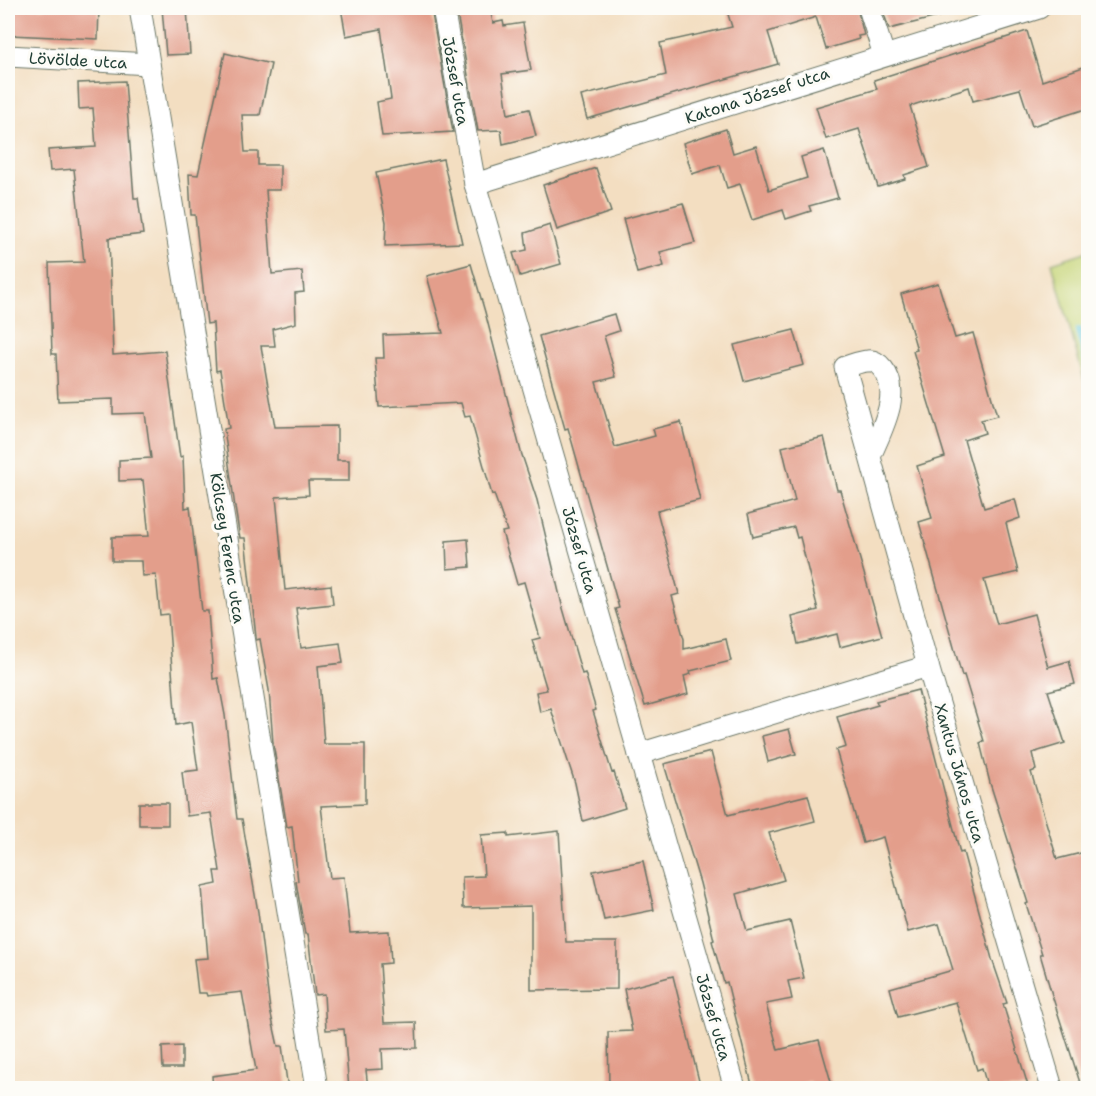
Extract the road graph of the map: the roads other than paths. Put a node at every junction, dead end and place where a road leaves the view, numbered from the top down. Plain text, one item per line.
1 (140, 8) edge
2 (443, 8) edge
3 (869, 8) edge
4 (1039, 8) edge
5 (884, 55) junction
6 (8, 56) edge
7 (149, 64) junction
8 (475, 184) junction
9 (870, 457) dead end
10 (928, 666) junction
11 (639, 754) junction
12 (317, 1089) edge
13 (735, 1089) edge
14 (1052, 1089) edge

1 - 7 street, Kölcsey Ferenc utca
2 - 8 street, József utca
3 - 5 street
4 - 5 street, Katona József utca
5 - 8 street, Katona József utca
6 - 7 street, Lövölde utca
7 - 12 street, Kölcsey Ferenc utca
8 - 11 street, József utca
9 - 10 street, Xantus János utca
10 - 11 street
10 - 14 street, Xantus János utca
11 - 13 street, József utca

